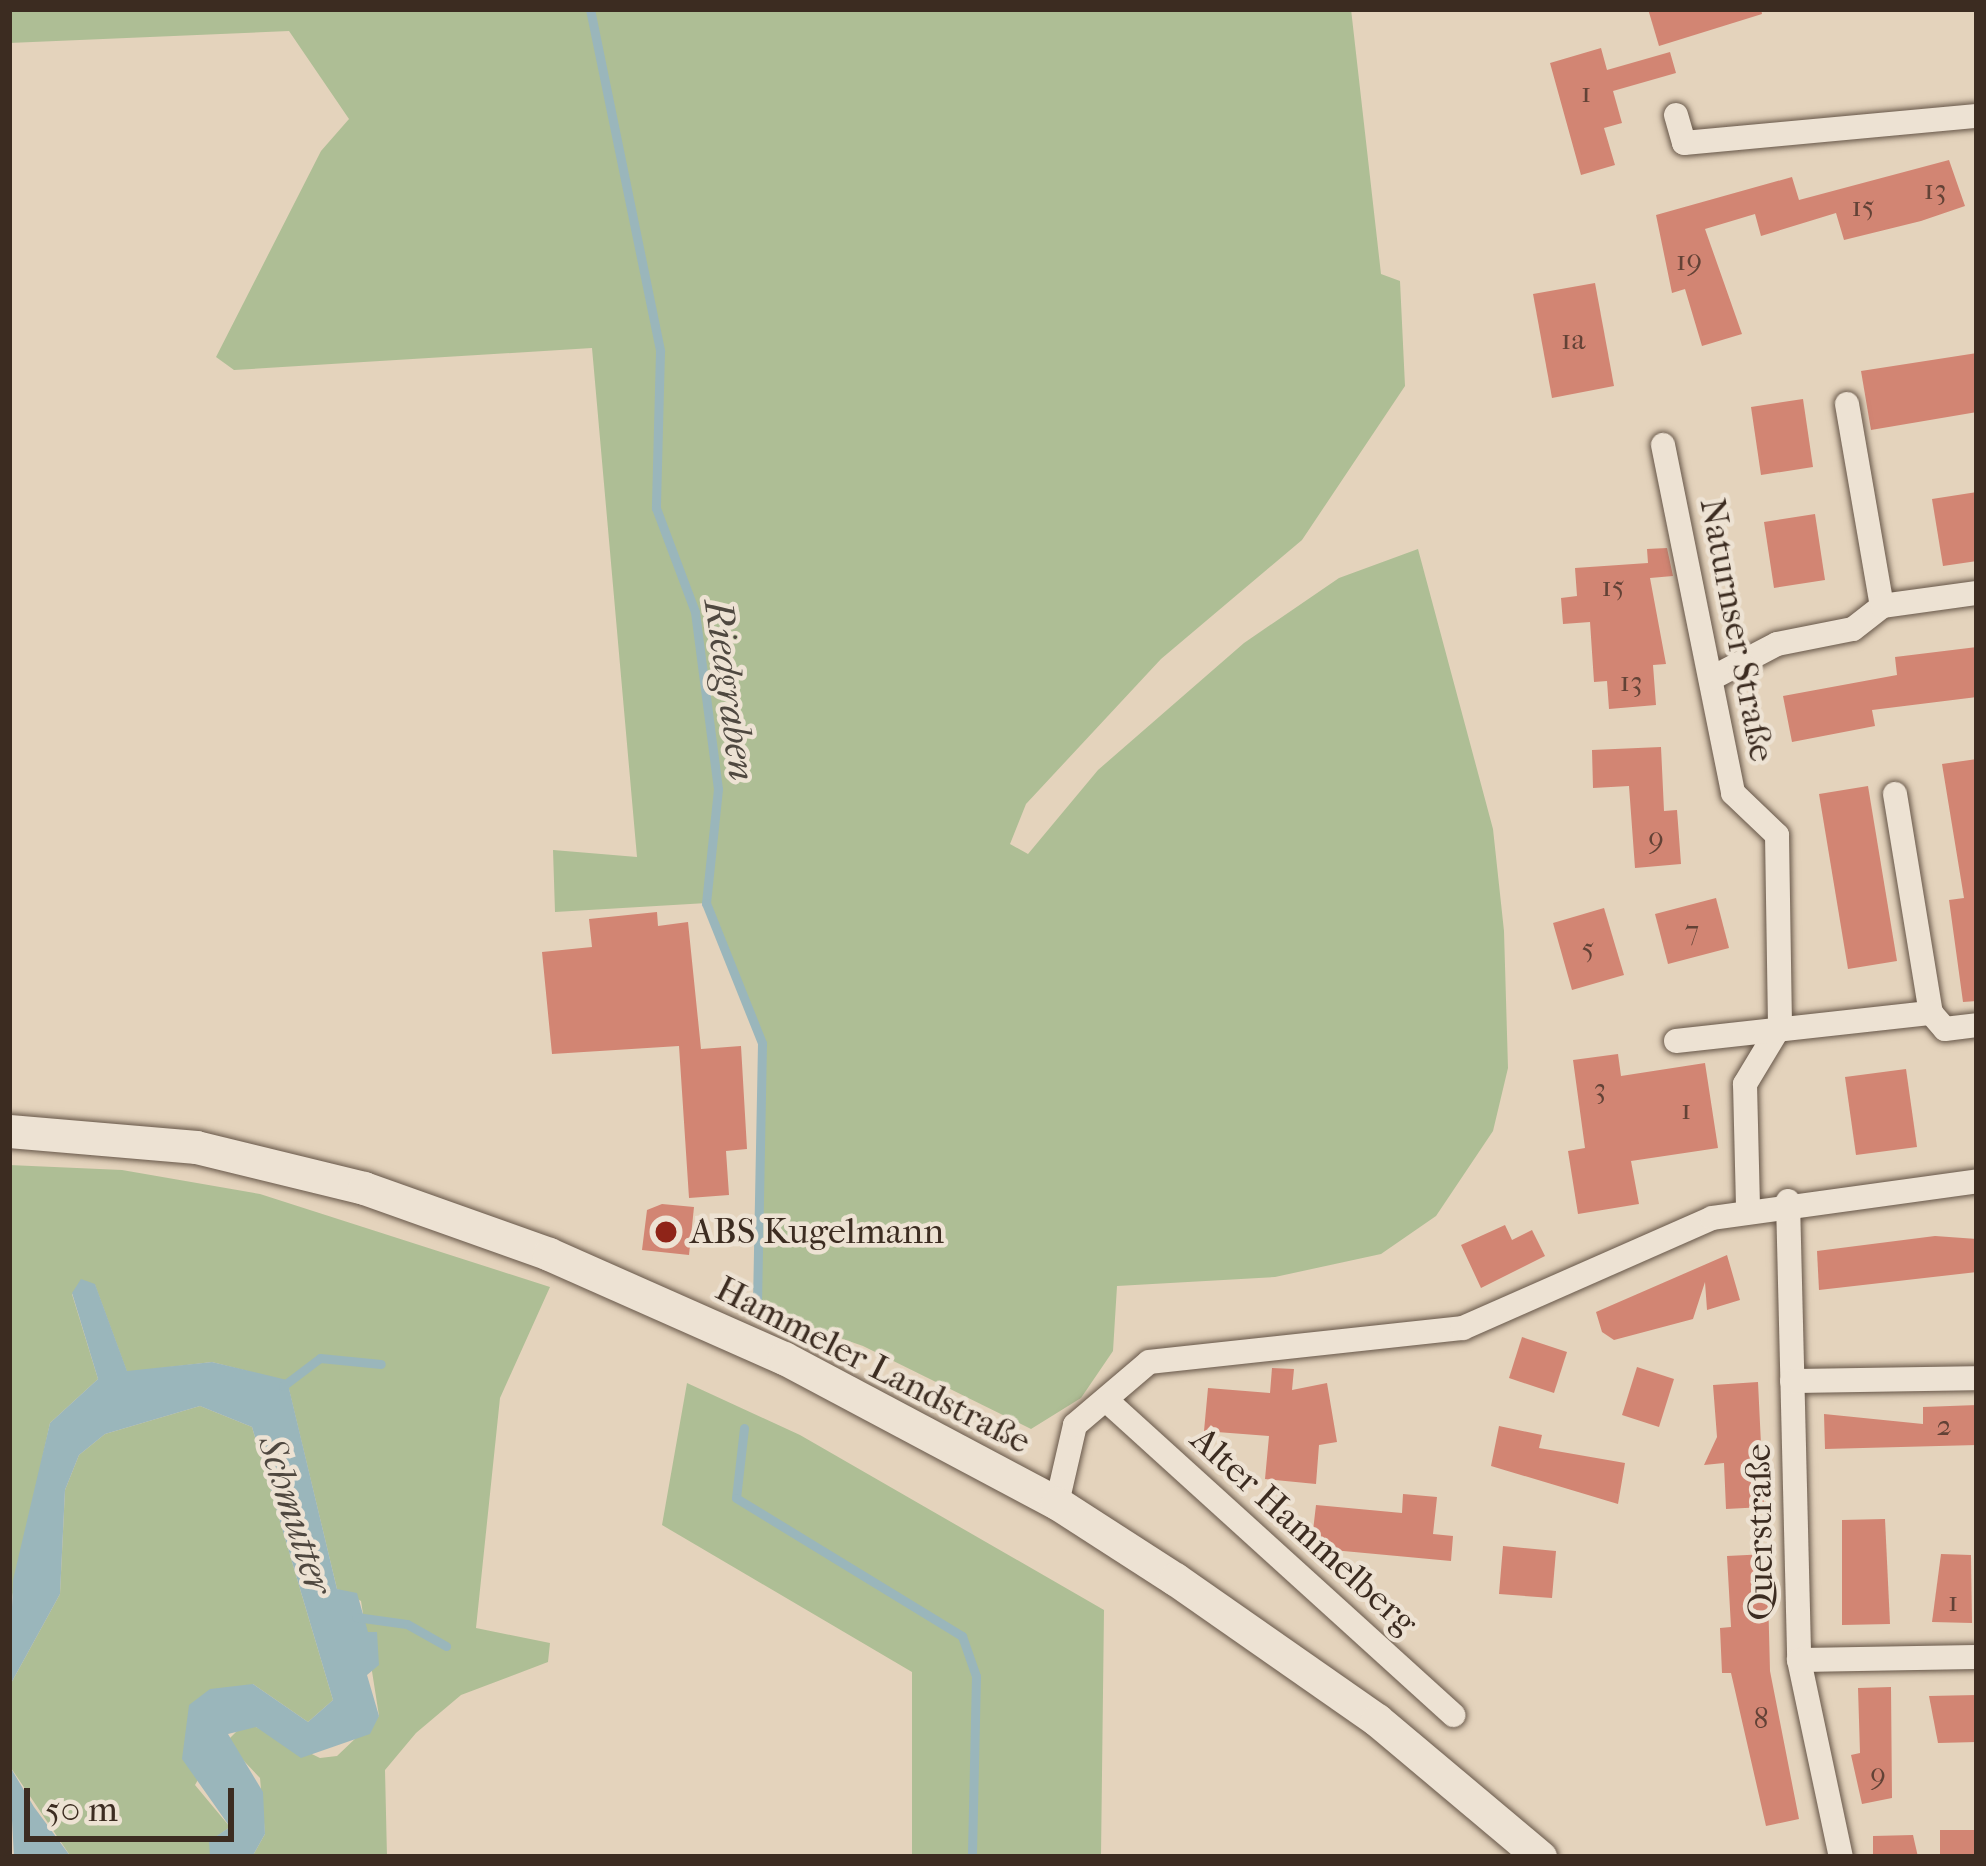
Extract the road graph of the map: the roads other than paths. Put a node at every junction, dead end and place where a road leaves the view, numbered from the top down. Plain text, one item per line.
1 (1676, 115) dead end
2 (1977, 116) edge
3 (1847, 404) dead end
4 (1663, 445) dead end
5 (1977, 593) edge
6 (1882, 607) junction
7 (1712, 678) junction
8 (1895, 794) dead end
9 (1931, 1013) junction
10 (1977, 1025) edge
11 (1780, 1026) junction
12 (1676, 1041) dead end
13 (9, 1131) edge
14 (1977, 1181) edge
15 (1788, 1201) junction
16 (1748, 1210) junction
17 (1977, 1378) edge
18 (1792, 1381) junction
19 (1106, 1400) junction
20 (1057, 1503) junction
21 (1977, 1657) edge
22 (1799, 1660) junction
23 (1454, 1715) dead end
24 (1540, 1857) edge
25 (1841, 1857) edge

1 - 2 street
3 - 6 street
4 - 7 street, Naturnser Straße
5 - 6 street
6 - 7 street
7 - 11 street, Naturnser Straße
8 - 9 street
9 - 10 street
9 - 11 street
11 - 12 street
11 - 16 street
13 - 20 main road, Hammeler Landstraße
14 - 15 street
15 - 16 street
15 - 18 street, Querstraße
16 - 19 street
17 - 18 street
18 - 22 street, Querstraße
19 - 20 street
19 - 23 street, Alter Hammelberg
20 - 24 main road, Hammeler Landstraße
21 - 22 street
22 - 25 street, Querstraße

